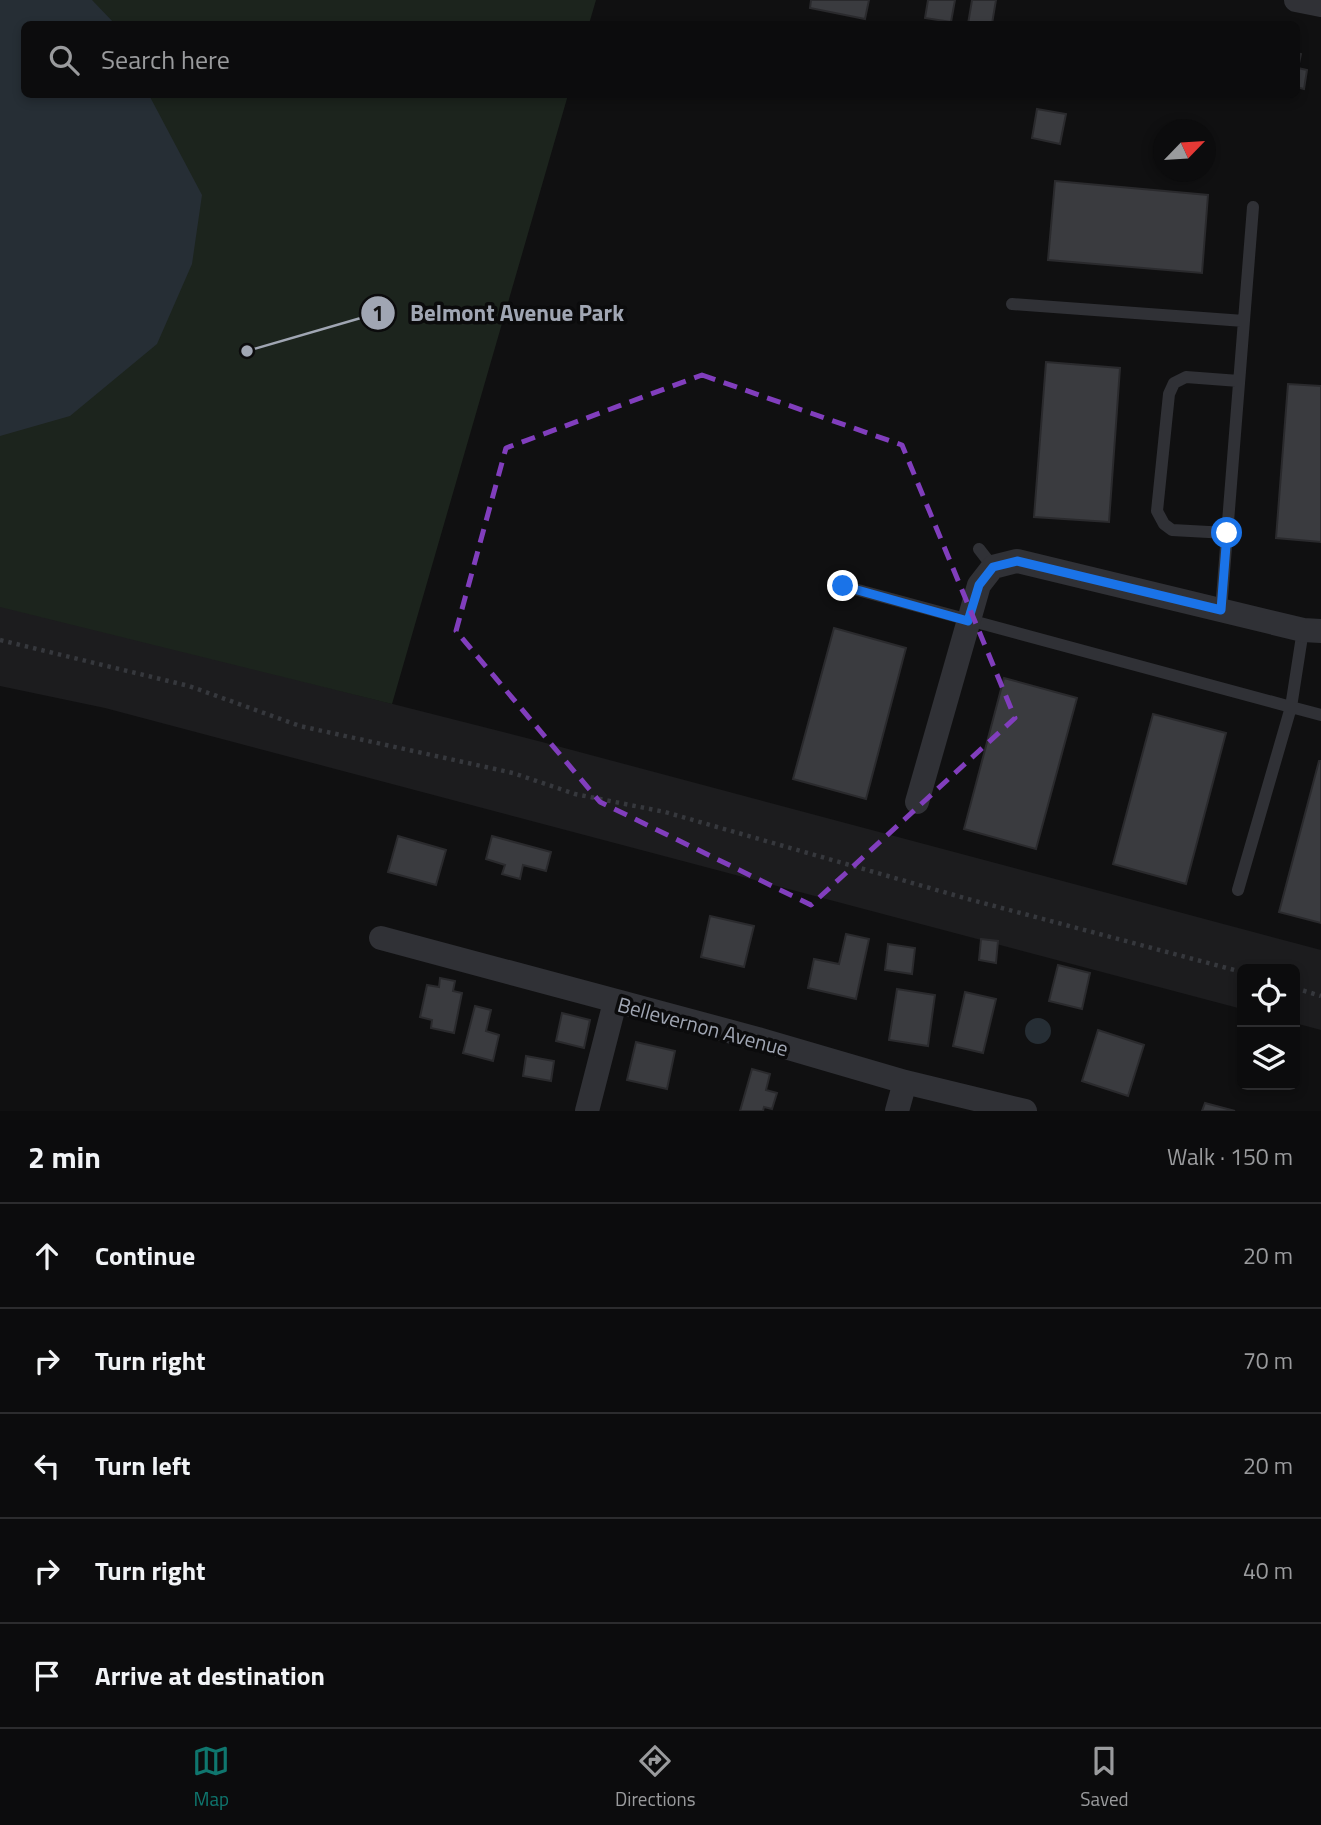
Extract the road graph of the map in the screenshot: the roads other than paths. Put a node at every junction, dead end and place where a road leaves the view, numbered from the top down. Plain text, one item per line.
1 (1296, 0) edge
2 (1321, 5) edge
3 (1253, 207) dead end
4 (1012, 304) dead end
5 (1244, 321) junction
6 (1239, 381) junction
7 (1227, 533) junction
8 (843, 586) dead end
9 (1221, 610) junction
10 (968, 621) junction
11 (1312, 630) edge
12 (1291, 707) junction
13 (1321, 715) edge
14 (917, 802) dead end
15 (1238, 890) dead end
16 (381, 939) dead end
17 (615, 1002) junction
18 (905, 1082) junction
19 (587, 1111) edge
20 (897, 1111) edge
21 (1025, 1111) edge

1 - 2 street
3 - 5 lane
4 - 5 lane
5 - 6 lane
6 - 7 lane
6 - 7 lane
7 - 9 lane
8 - 10 lane
9 - 10 street
9 - 11 street
10 - 12 lane
10 - 14 street
11 - 12 lane
12 - 13 lane
12 - 15 lane
16 - 17 street, Bellevernon Avenue
17 - 18 street, Bellevernon Avenue
17 - 19 street
18 - 20 street
18 - 21 street, Bellevernon Avenue

